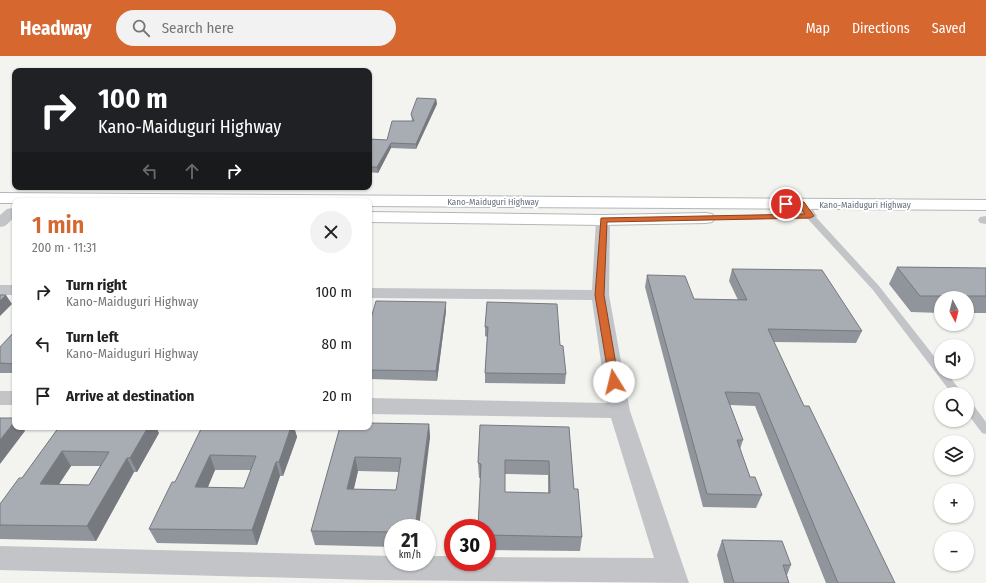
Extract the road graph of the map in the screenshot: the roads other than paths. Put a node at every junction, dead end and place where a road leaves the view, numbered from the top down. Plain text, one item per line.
1 (0, 198) edge
2 (12, 198) edge
3 (372, 204) edge
4 (806, 210) junction
5 (986, 216) edge
6 (372, 217) edge
7 (604, 220) junction
8 (0, 290) edge
9 (12, 290) edge
10 (372, 293) edge
11 (600, 295) junction
12 (934, 363) edge
13 (946, 379) edge
14 (953, 387) edge
15 (0, 398) edge
16 (12, 398) edge
17 (372, 406) edge
18 (619, 411) junction
19 (974, 414) edge
20 (986, 430) edge
21 (0, 558) edge
22 (674, 576) edge

1 - 2 highway, Kano-Maiduguri Highway
3 - 4 highway, Kano-Maiduguri Highway
4 - 5 highway, Kano-Maiduguri Highway
4 - 7 highway, Kano-Maiduguri Highway
4 - 12 lane
6 - 7 highway, Kano-Maiduguri Highway
7 - 11 street
8 - 9 street
10 - 11 street
11 - 18 street
13 - 14 lane
15 - 16 street
17 - 18 street
18 - 22 street
19 - 20 lane
21 - 22 street

